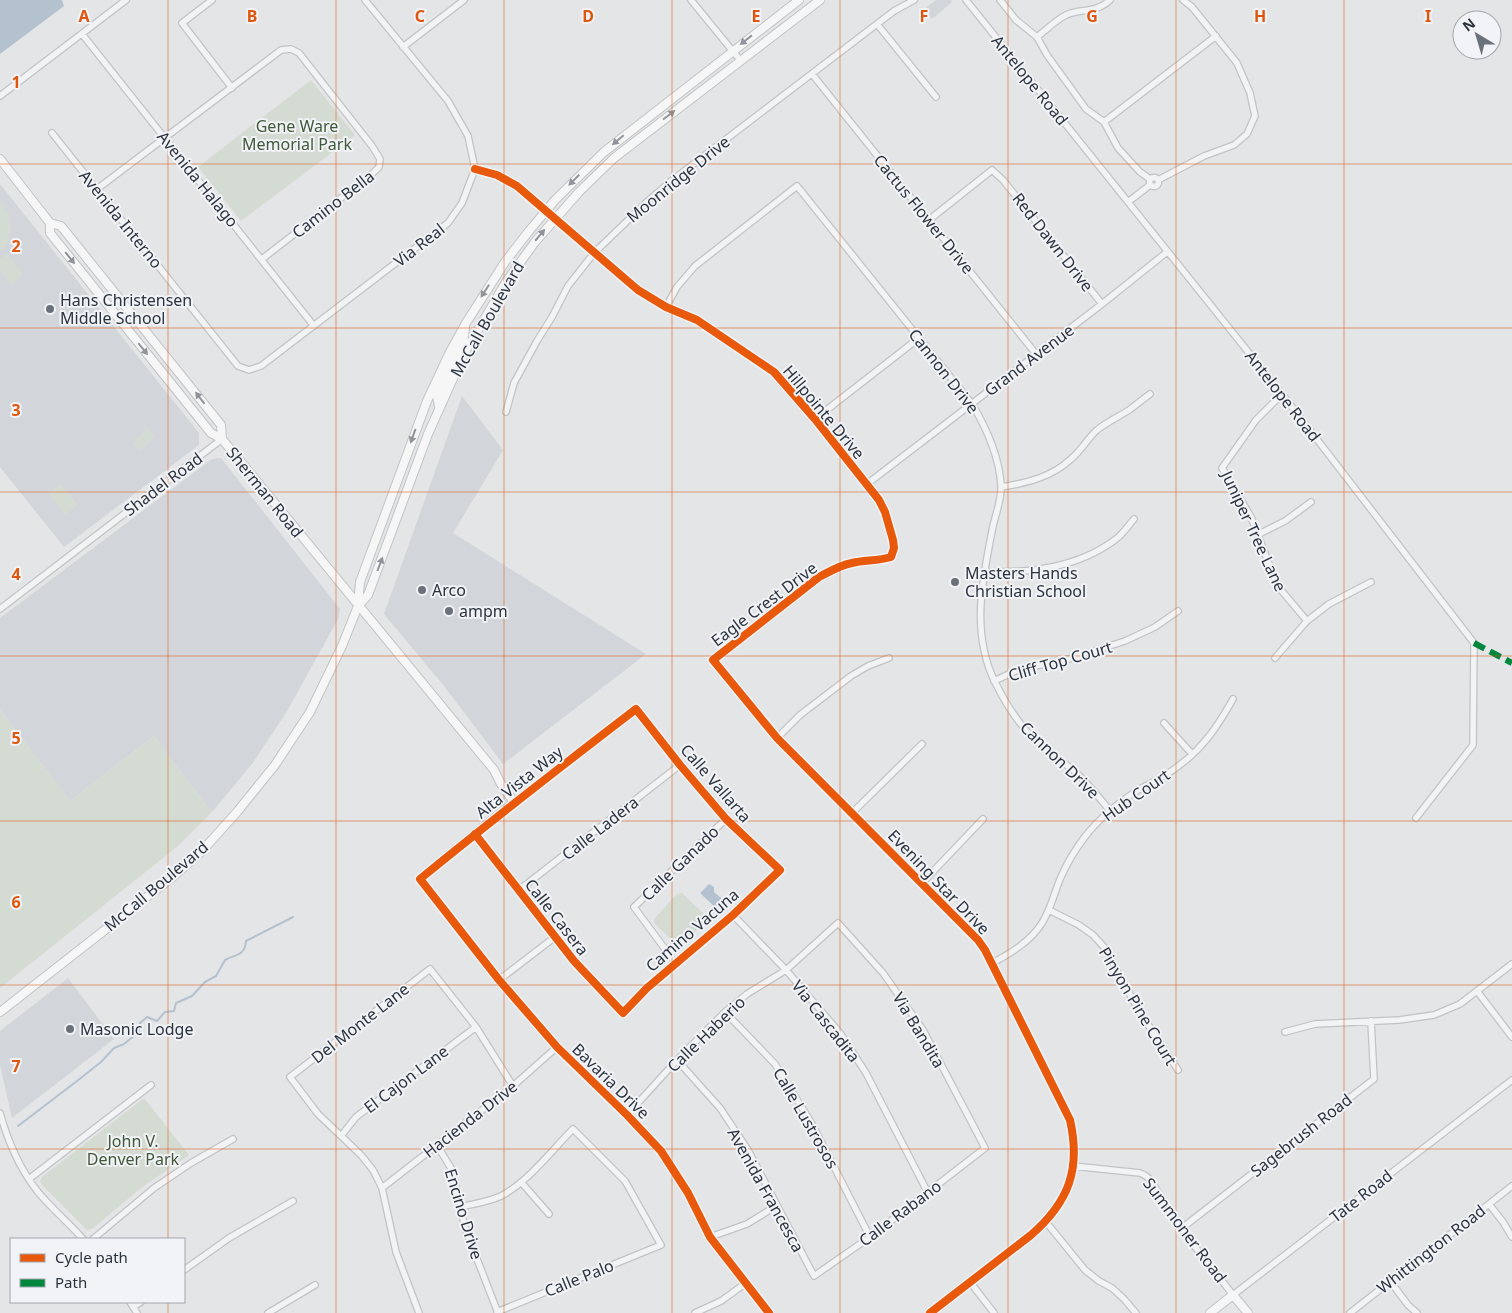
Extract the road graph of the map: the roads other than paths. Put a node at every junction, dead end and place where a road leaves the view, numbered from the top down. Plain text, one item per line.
1 (126, 0) edge
2 (212, 0) edge
3 (365, 0) edge
4 (464, 0) edge
5 (691, 0) edge
6 (799, 0) edge
7 (820, 0) edge
8 (914, 0) edge
9 (966, 0) edge
10 (1000, 0) edge
11 (1110, 0) edge
12 (1184, 0) edge
13 (877, 24) junction
14 (82, 34) junction
15 (1216, 36) junction
16 (1038, 37) junction
17 (403, 47) junction
18 (733, 51) junction
19 (740, 60) junction
20 (812, 74) junction
21 (232, 88) junction
22 (0, 96) edge
23 (936, 97) dead end
24 (1104, 122) junction
25 (52, 133) dead end
26 (164, 137) junction
27 (0, 159) edge
28 (475, 170) junction
29 (1150, 182) junction
30 (97, 189) junction
31 (1128, 202) junction
32 (546, 210) junction
33 (555, 218) junction
34 (930, 220) junction
35 (50, 223) junction
36 (594, 252) junction
37 (1167, 252) junction
38 (262, 259) junction
39 (1102, 304) junction
40 (666, 308) junction
41 (466, 323) junction
42 (314, 326) junction
43 (919, 338) junction
44 (1036, 354) junction
45 (249, 370) joint
46 (1150, 394) dead end
47 (1282, 394) junction
48 (972, 404) junction
49 (439, 407) junction
50 (506, 412) dead end
51 (815, 419) junction
52 (222, 439) junction
53 (867, 484) junction
54 (1001, 487) junction
55 (1311, 502) dead end
56 (1134, 519) dead end
57 (1259, 534) junction
58 (891, 557) joint
59 (984, 572) junction
60 (1371, 582) dead end
61 (358, 606) junction
62 (0, 609) edge
63 (1178, 612) dead end
64 (1307, 621) junction
65 (889, 658) dead end
66 (1275, 658) dead end
67 (712, 660) joint
68 (994, 681) junction
69 (1233, 699) dead end
70 (636, 709) joint
71 (1164, 723) dead end
72 (776, 738) junction
73 (922, 744) dead end
74 (1192, 754) junction
75 (680, 766) junction
76 (514, 802) junction
77 (1110, 811) junction
78 (852, 814) junction
79 (1416, 818) dead end
80 (726, 819) junction
81 (983, 820) dead end
82 (475, 834) junction
83 (780, 870) joint
84 (420, 879) joint
85 (922, 882) junction
86 (519, 890) junction
87 (1049, 910) junction
88 (733, 915) junction
89 (838, 923) joint
90 (555, 937) junction
91 (992, 963) junction
92 (676, 964) junction
93 (1512, 964) edge
94 (786, 970) junction
95 (499, 980) junction
96 (1477, 991) junction
97 (0, 1012) edge
98 (725, 1012) junction
99 (623, 1013) joint
100 (1371, 1021) junction
101 (476, 1027) junction
102 (1285, 1032) dead end
103 (1512, 1037) edge
104 (556, 1047) junction
105 (677, 1060) junction
106 (1178, 1070) dead end
107 (1512, 1080) edge
108 (151, 1085) dead end
109 (513, 1086) junction
110 (0, 1113) edge
111 (627, 1115) junction
112 (341, 1136) junction
113 (233, 1139) dead end
114 (437, 1145) junction
115 (985, 1148) joint
116 (1073, 1166) junction
117 (30, 1179) junction
118 (522, 1182) junction
119 (1512, 1186) edge
120 (382, 1188) junction
121 (928, 1193) junction
122 (293, 1201) dead end
123 (1489, 1204) junction
124 (460, 1206) junction
125 (776, 1206) junction
126 (549, 1214) dead end
127 (1046, 1222) junction
128 (1182, 1228) junction
129 (710, 1237) junction
130 (870, 1237) junction
131 (1512, 1237) edge
132 (82, 1238) edge
133 (94, 1238) edge
134 (185, 1269) edge
135 (814, 1276) joint
136 (1390, 1281) junction
137 (970, 1282) junction
138 (746, 1283) junction
139 (315, 1285) dead end
140 (1233, 1295) junction
141 (498, 1312) edge
142 (268, 1313) edge
143 (419, 1313) edge
144 (695, 1313) edge
145 (769, 1313) edge
146 (930, 1313) edge
147 (994, 1313) edge
148 (1136, 1313) edge
149 (1210, 1313) edge
150 (1248, 1313) edge
151 (1350, 1313) edge
152 (1417, 1313) edge

1 - 14 street
2 - 21 street
3 - 17 street
4 - 17 street
5 - 18 street
6 -> 18 main road, McCall Boulevard
7 - 19 main road, McCall Boulevard
8 - 13 street, Moonridge Drive
9 - 31 street, Antelope Road
10 - 16 street
11 - 16 street
12 - 15 street
13 - 20 street, Moonridge Drive
13 - 23 street
14 - 22 street
14 - 26 street, Avenida Halago
15 - 24 street
15 - 29 street
16 - 24 street
17 - 28 street
18 - 19 street
18 -> 32 main road, McCall Boulevard
33 -> 19 main road, McCall Boulevard
20 - 34 street, Cactus Flower Drive
20 - 36 street, Moonridge Drive
21 - 26 street
21 - 38 street, Camino Bella
24 - 29 street
25 - 30 street, Avenida Interno
26 - 30 street
26 - 38 street, Avenida Halago
27 - 35 main road, Sherman Road
28 - 32 street, Hillpointe Drive
28 - 42 street, Via Real
29 - 31 street
30 - 45 street, Avenida Interno
31 - 37 street, Antelope Road
32 - 33 street, Hillpointe Drive
32 -> 41 main road, McCall Boulevard
33 - 36 street, Hillpointe Drive
49 -> 33 main road, McCall Boulevard
34 - 39 street, Red Dawn Drive
34 - 44 street, Cactus Flower Drive
35 -> 52 main road, Sherman Road
52 -> 35 main road
36 - 40 street, Hillpointe Drive
36 - 50 street, Moonridge Drive
37 - 39 street, Grand Avenue
37 - 47 street, Antelope Road
38 - 42 street, Avenida Halago
39 - 44 street, Grand Avenue
40 - 43 street, Cannon Drive
40 - 51 street, Hillpointe Drive
41 - 49 main road
41 -> 61 main road, McCall Boulevard
42 - 45 street, Via Real
43 - 48 street, Cannon Drive
43 - 51 street
44 - 48 street, Grand Avenue
46 - 54 street
47 - 57 street, Juniper Tree Lane
47 - 79 street, Antelope Road
48 - 53 street, Grand Avenue
48 - 54 street, Cannon Drive
61 -> 49 main road, McCall Boulevard
51 - 53 street, Hillpointe Drive
52 - 61 main road, Sherman Road
52 - 62 street, Shadel Road
53 - 58 street, Hillpointe Drive
54 - 59 street, Cannon Drive
55 - 57 street
56 - 59 street
57 - 64 street, Juniper Tree Lane
58 - 67 street, Eagle Crest Drive
59 - 68 street, Cannon Drive
60 - 64 street
61 - 76 main road, Sherman Road
61 - 97 main road, McCall Boulevard
63 - 68 street, Cliff Top Court
64 - 66 street
65 - 72 street
67 - 72 street, Evening Star Drive
68 - 77 street, Cannon Drive
69 - 74 street, Hub Court
70 - 75 street, Calle Vallarta
70 - 76 street, Alta Vista Way
71 - 74 street
72 - 78 street, Evening Star Drive
73 - 78 street
74 - 77 street, Hub Court
75 - 80 street, Calle Vallarta
75 - 86 street, Calle Ladera
76 - 82 main road, Alta Vista Way
77 - 87 street, Hub Court
78 - 85 street, Evening Star Drive
80 - 83 street, Calle Vallarta
80 - 92 street, Calle Ganado
81 - 85 street
82 - 84 main road, Alta Vista Way
82 - 86 street, Calle Casera
83 - 88 street, Camino Vacuna
84 - 95 main road, Bavaria Drive
85 - 91 street, Evening Star Drive
86 - 90 street, Calle Casera
87 - 91 street, Hub Court
87 - 106 street, Pinyon Pine Court
88 - 92 street, Camino Vacuna
88 - 94 street, Via Cascadita
89 - 94 street, Calle Haberio
89 - 115 street, Via Bandita
90 - 95 street
90 - 99 street, Calle Casera
91 - 116 street, Evening Star Drive
92 - 99 street, Camino Vacuna
93 - 96 street
94 - 98 street, Calle Haberio
94 - 121 street, Via Cascadita
95 - 104 main road, Bavaria Drive
96 - 100 street
96 - 103 street
98 - 105 street, Calle Haberio
98 - 130 street, Calle Lustrosos
100 - 102 street
100 - 128 street, Sagebrush Road
101 - 109 street
101 - 112 street, El Cajon Lane
101 - 112 street, Del Monte Lane
104 - 109 street, Hacienda Drive
104 - 111 main road, Bavaria Drive
105 - 111 street, Calle Haberio
105 - 125 street, Avenida Francesca
107 - 140 street, Tate Road
108 - 117 street
109 - 114 street, Hacienda Drive
110 - 117 street
111 - 129 main road, Bavaria Drive
112 - 120 street
113 - 133 street
114 - 120 street, Hacienda Drive
114 - 124 street, Encino Drive
115 - 121 street, Calle Rabano
116 - 127 street, Evening Star Drive
116 - 128 street, Summoner Road
117 - 132 street
118 - 124 street
118 - 126 street
118 - 141 street, Calle Palo
119 - 123 street, Whittington Road
120 - 143 street
121 - 130 street, Calle Rabano
122 - 134 street
123 - 131 street
123 - 136 street, Whittington Road
124 - 141 street, Encino Drive
125 - 129 street
125 - 135 street, Avenida Francesca
127 - 137 street, Evening Star Drive
127 - 148 street
128 - 140 street, Summoner Road
129 - 138 main road, Bavaria Drive
130 - 135 street, Calle Rabano
136 - 151 street, Whittington Road
136 - 152 street
137 - 146 street, Evening Star Drive
137 - 147 street
138 - 144 street
138 - 145 main road, Bavaria Drive
139 - 142 street
140 - 149 main road, Tate Road
140 - 150 main road

